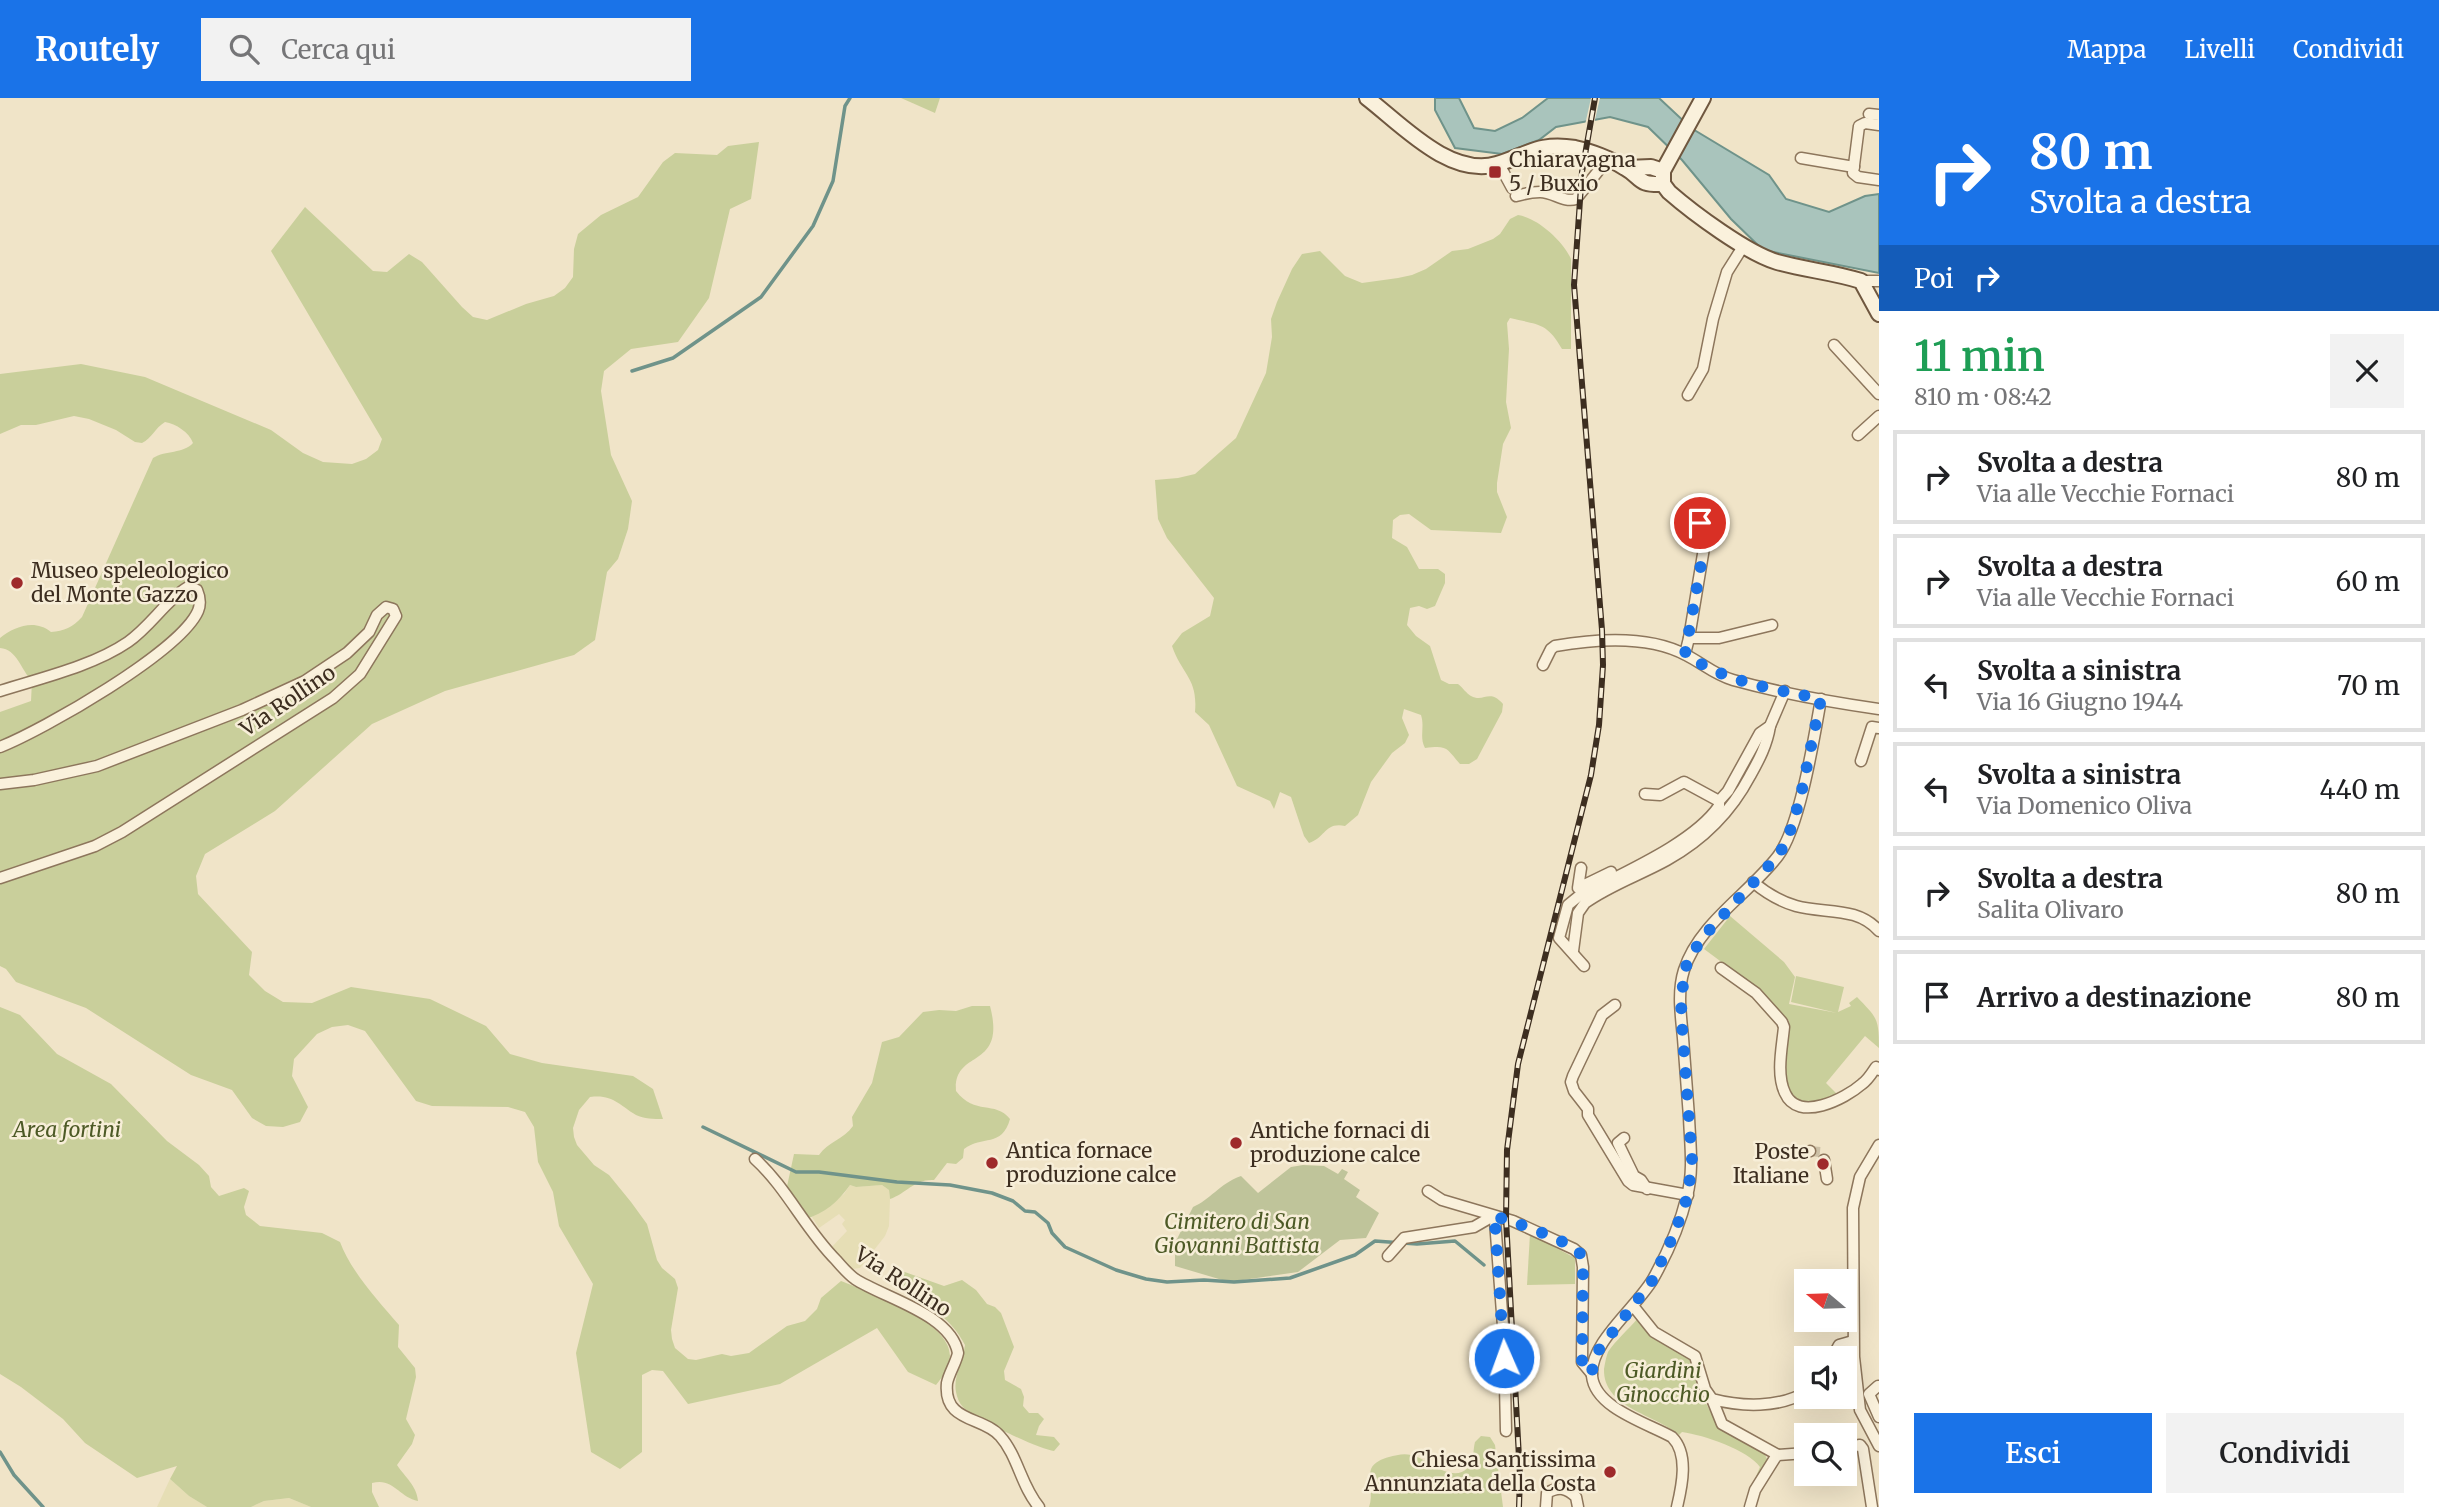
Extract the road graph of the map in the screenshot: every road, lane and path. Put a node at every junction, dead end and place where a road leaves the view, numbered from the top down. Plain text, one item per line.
1 (1367, 98) edge
2 (1703, 98) edge
3 (1879, 125) edge
4 (1801, 158) dead end
5 (1607, 160) junction
6 (1499, 164) junction
7 (1854, 167) junction
8 (1665, 171) junction
9 (1879, 180) edge
10 (1744, 245) junction
11 (1861, 281) junction
12 (1879, 281) edge
13 (1879, 314) edge
14 (1834, 345) dead end
15 (1688, 394) dead end
16 (1879, 394) edge
17 (1879, 416) edge
18 (1858, 435) dead end
19 (1700, 523) dead end
20 (1772, 625) dead end
21 (1689, 638) junction
22 (1685, 654) junction
23 (1543, 665) dead end
24 (0, 691) edge
25 (1785, 691) junction
26 (1821, 699) junction
27 (1879, 709) edge
28 (1770, 726) junction
29 (1879, 728) edge
30 (0, 747) edge
31 (1861, 761) dead end
32 (0, 783) edge
33 (1645, 794) dead end
34 (1719, 802) junction
35 (1581, 869) dead end
36 (0, 878) edge
37 (1753, 882) junction
38 (1879, 931) edge
39 (1573, 951) dead end
40 (1584, 966) dead end
41 (1721, 968) dead end
42 (1615, 1005) dead end
43 (1879, 1070) edge
44 (1623, 1138) dead end
45 (1879, 1145) edge
46 (755, 1159) dead end
47 (1824, 1160) dead end
48 (1827, 1179) dead end
49 (1647, 1189) junction
50 (1428, 1191) dead end
51 (1688, 1195) junction
52 (1493, 1216) junction
53 (1388, 1256) dead end
54 (1634, 1307) junction
55 (1853, 1341) junction
56 (1838, 1346) edge
57 (1592, 1374) junction
58 (1878, 1386) edge
59 (1794, 1398) edge
60 (1712, 1399) junction
61 (1879, 1417) edge
62 (1506, 1431) dead end
63 (1857, 1446) edge
64 (1879, 1447) edge
65 (1794, 1454) edge
66 (1778, 1455) junction
67 (1039, 1507) edge
68 (1546, 1507) edge
69 (1578, 1507) edge
70 (1677, 1507) edge
71 (1750, 1507) edge
72 (1872, 1507) edge

1 - 6 street
2 - 8 street
3 - 7 street
4 - 7 street
5 - 6 street
5 - 6 street
5 - 8 street
7 - 9 street
8 - 10 street
10 - 11 street
10 - 15 street
11 - 12 street
11 - 13 street
14 - 16 street
17 - 18 street
19 - 21 street
20 - 21 street
21 - 22 street
22 - 23 street
22 - 25 street
24 - 30 street
25 - 26 street
25 - 28 street
26 - 27 street
26 - 37 street
28 - 34 street
28 - 39 street
29 - 31 street
32 - 36 street, Via Rollino
33 - 34 street
34 - 35 street
34 - 40 street
37 - 38 street
37 - 51 street
41 - 43 street
42 - 49 street
44 - 49 street
45 - 55 street
46 - 67 street, Via Rollino
47 - 48 street
49 - 51 street
50 - 52 street
51 - 54 street
52 - 53 street
52 - 57 street
52 - 62 street
54 - 57 street
54 - 60 street
55 - 56 street
55 - 64 street
57 - 70 street
58 - 61 street
59 - 60 street
60 - 66 street
63 - 72 street
65 - 66 street
66 - 71 street
68 - 69 street

